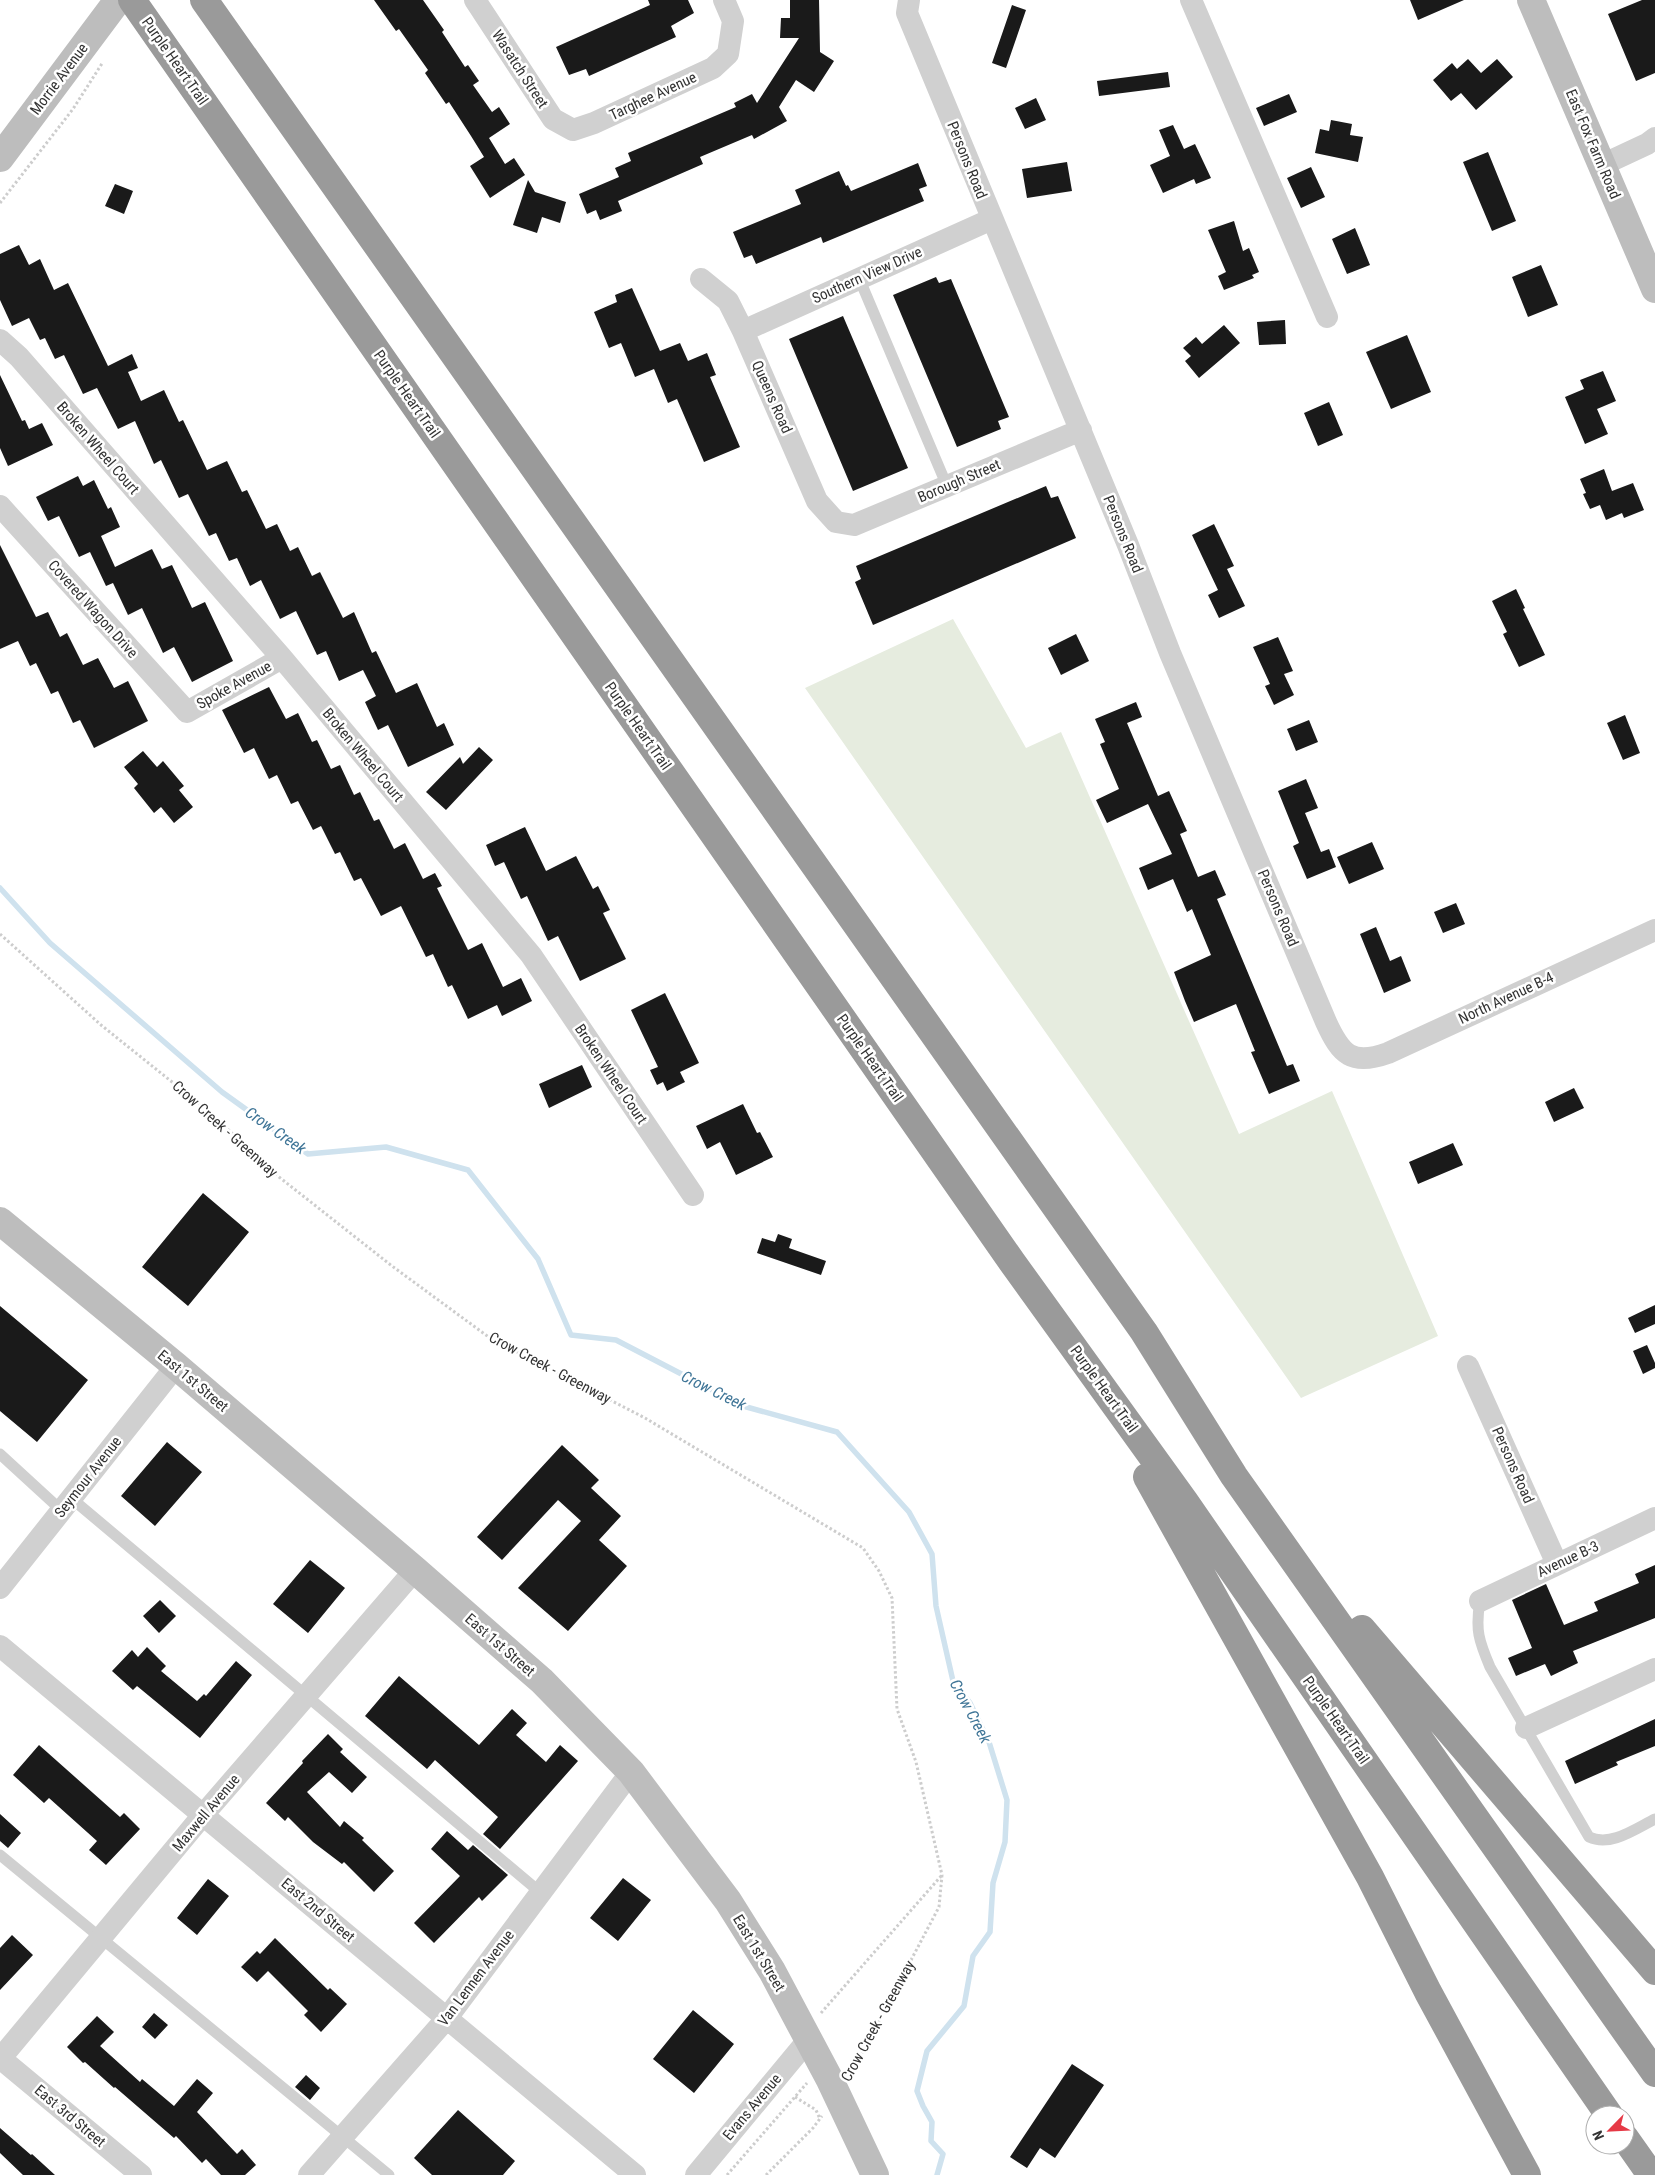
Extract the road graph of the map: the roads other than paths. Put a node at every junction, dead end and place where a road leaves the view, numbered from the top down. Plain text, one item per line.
1 (118, 0) edge
2 (132, 0) edge
3 (204, 0) edge
4 (475, 0) edge
5 (724, 0) edge
6 (909, 0) edge
7 (1191, 0) edge
8 (1531, 0) edge
9 (572, 130) joint
10 (1655, 138) edge
11 (2, 148) edge
12 (1602, 165) junction
13 (992, 219) junction
14 (859, 278) junction
15 (701, 279) dead end
16 (1655, 289) edge
17 (1327, 317) dead end
18 (743, 331) junction
19 (0, 340) edge
20 (1081, 430) junction
21 (947, 486) junction
22 (0, 506) edge
23 (836, 522) joint
24 (282, 658) junction
25 (187, 712) joint
26 (1655, 930) edge
27 (1356, 1059) joint
28 (693, 1195) dead end
29 (0, 1221) edge
30 (1012, 1262) junction
31 (176, 1366) junction
32 (1468, 1366) dead end
33 (0, 1454) edge
34 (1234, 1476) junction
35 (66, 1504) junction
36 (1655, 1518) edge
37 (1558, 1564) junction
38 (415, 1570) junction
39 (0, 1588) edge
40 (1480, 1601) joint
41 (0, 1646) edge
42 (1655, 1669) edge
43 (306, 1695) junction
44 (1526, 1728) junction
45 (631, 1772) junction
46 (203, 1815) junction
47 (1655, 1819) edge
48 (0, 1855) edge
49 (540, 1893) junction
50 (101, 1938) junction
51 (1655, 1971) edge
52 (447, 2018) junction
53 (806, 2036) junction
54 (0, 2058) edge
55 (1655, 2073) edge
56 (1602, 2105) edge
57 (342, 2137) junction
58 (1635, 2152) edge
59 (141, 2175) edge
60 (309, 2175) edge
61 (389, 2175) edge
62 (635, 2175) edge
63 (696, 2175) edge
64 (875, 2175) edge
65 (1527, 2175) edge
66 (1651, 2175) edge

1 - 11 street, Morrie Avenue
2 - 30 highway, Purple Heart Trail
3 - 34 highway
4 - 9 street, Wasatch Street
5 - 9 street, Targhee Avenue
6 - 13 street, Persons Road
7 - 17 street
8 - 12 street, East Fox Farm Road
10 - 12 street
12 - 16 street, East Fox Farm Road
13 - 14 street, Southern View Drive
13 - 20 street, Persons Road
14 - 18 street, Southern View Drive
14 - 21 lane
15 - 18 street, Queens Road
18 - 23 street, Queens Road
19 - 24 street, Broken Wheel Court
20 - 21 street, Borough Street
20 - 27 street, Persons Road
21 - 23 street, Borough Street
22 - 25 street, Covered Wagon Drive
24 - 25 street, Spoke Avenue
24 - 28 street, Broken Wheel Court
26 - 27 street, North Avenue B-4
29 - 31 street, East 1st Street
30 - 56 highway, Purple Heart Trail
30 - 65 highway
31 - 35 street, Seymour Avenue
31 - 38 street, East 1st Street
32 - 37 street, Persons Road
33 - 35 lane
34 - 51 highway
34 - 55 highway
35 - 39 street, Seymour Avenue
35 - 43 lane
36 - 37 street, Avenue B-3
37 - 40 street, Avenue B-3
38 - 43 street, Maxwell Avenue
38 - 45 street, East 1st Street
40 - 44 lane
41 - 46 street, East 2nd Street
42 - 44 street
43 - 46 street, Maxwell Avenue
43 - 49 lane
44 - 47 lane
45 - 49 street, Van Lennen Avenue
45 - 53 street, East 1st Street
46 - 50 street, Maxwell Avenue
46 - 52 street, East 2nd Street
48 - 50 lane
49 - 52 street, Van Lennen Avenue
50 - 54 street, Maxwell Avenue
50 - 57 lane
52 - 57 street, Van Lennen Avenue
52 - 62 street, East 2nd Street
53 - 63 street, Evans Avenue
53 - 64 street, East 1st Street
54 - 59 street, East 3rd Street
57 - 60 street, Van Lennen Avenue
57 - 61 lane
58 - 66 highway

